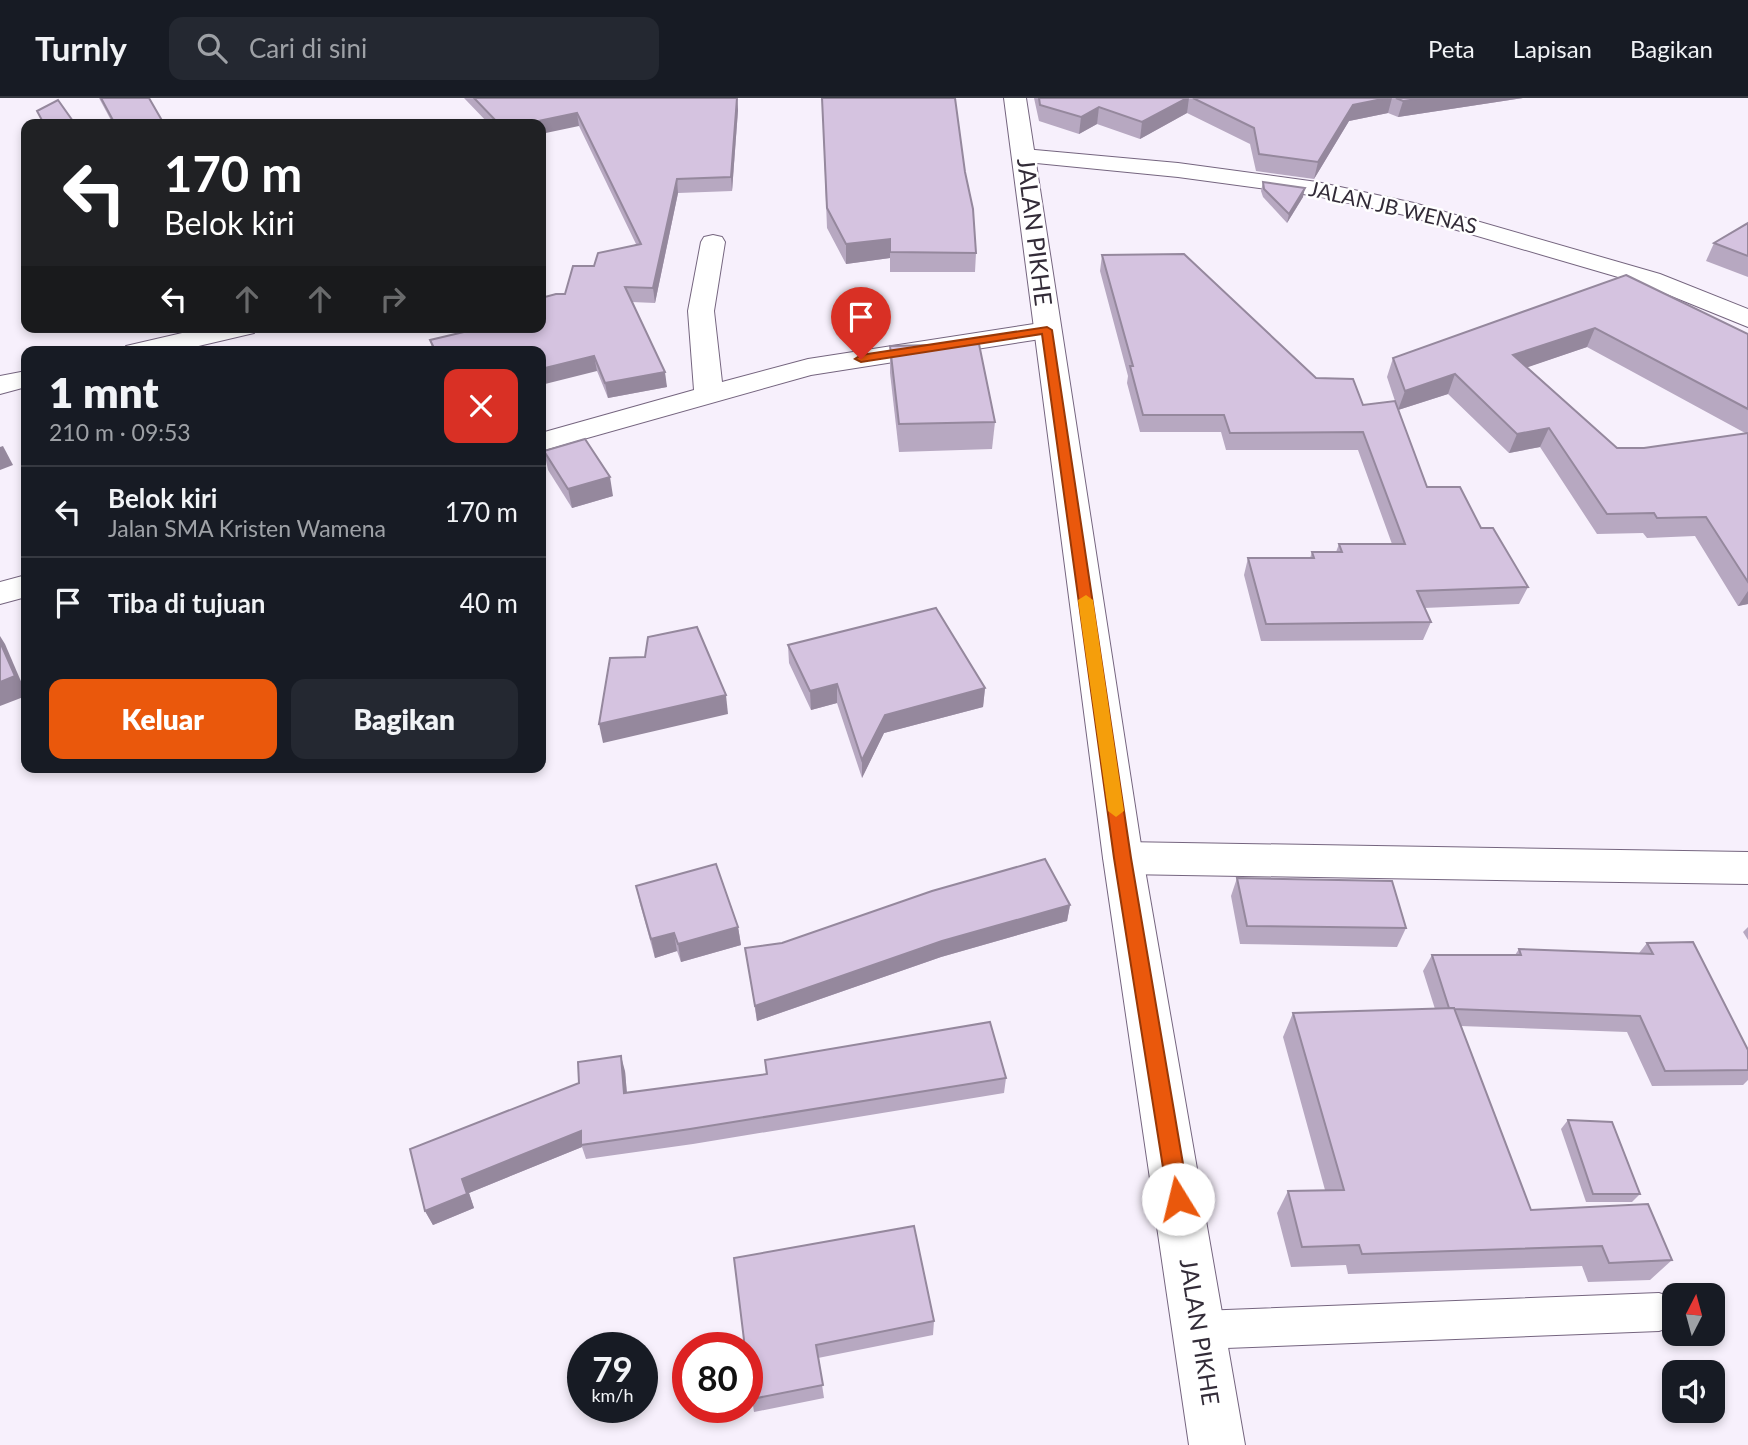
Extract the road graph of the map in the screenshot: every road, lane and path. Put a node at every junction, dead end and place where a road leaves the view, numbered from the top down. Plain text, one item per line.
1 (1015, 98) edge
2 (1024, 148) junction
3 (713, 242) dead end
4 (1748, 300) edge
5 (1748, 320) edge
6 (1047, 330) junction
7 (187, 333) edge
8 (168, 335) edge
9 (147, 346) edge
10 (21, 380) edge
11 (0, 385) edge
12 (709, 395) junction
13 (546, 441) edge
14 (21, 587) edge
15 (0, 593) edge
16 (1123, 858) junction
17 (1748, 868) edge
18 (1659, 1312) dead end
19 (1200, 1330) junction
20 (1217, 1445) edge

1 - 2 main road, JALAN PIKHE
2 - 4 main road, JALAN JB WENAS
2 - 5 main road, JALAN JB WENAS
2 - 6 main road, JALAN PIKHE
3 - 12 main road
6 - 12 main road
6 - 16 main road, JALAN PIKHE
7 - 8 main road
8 - 9 main road
10 - 11 main road
12 - 13 main road
14 - 15 main road
16 - 17 main road
16 - 19 main road, JALAN PIKHE
18 - 19 lane
19 - 20 main road, JALAN PIKHE

